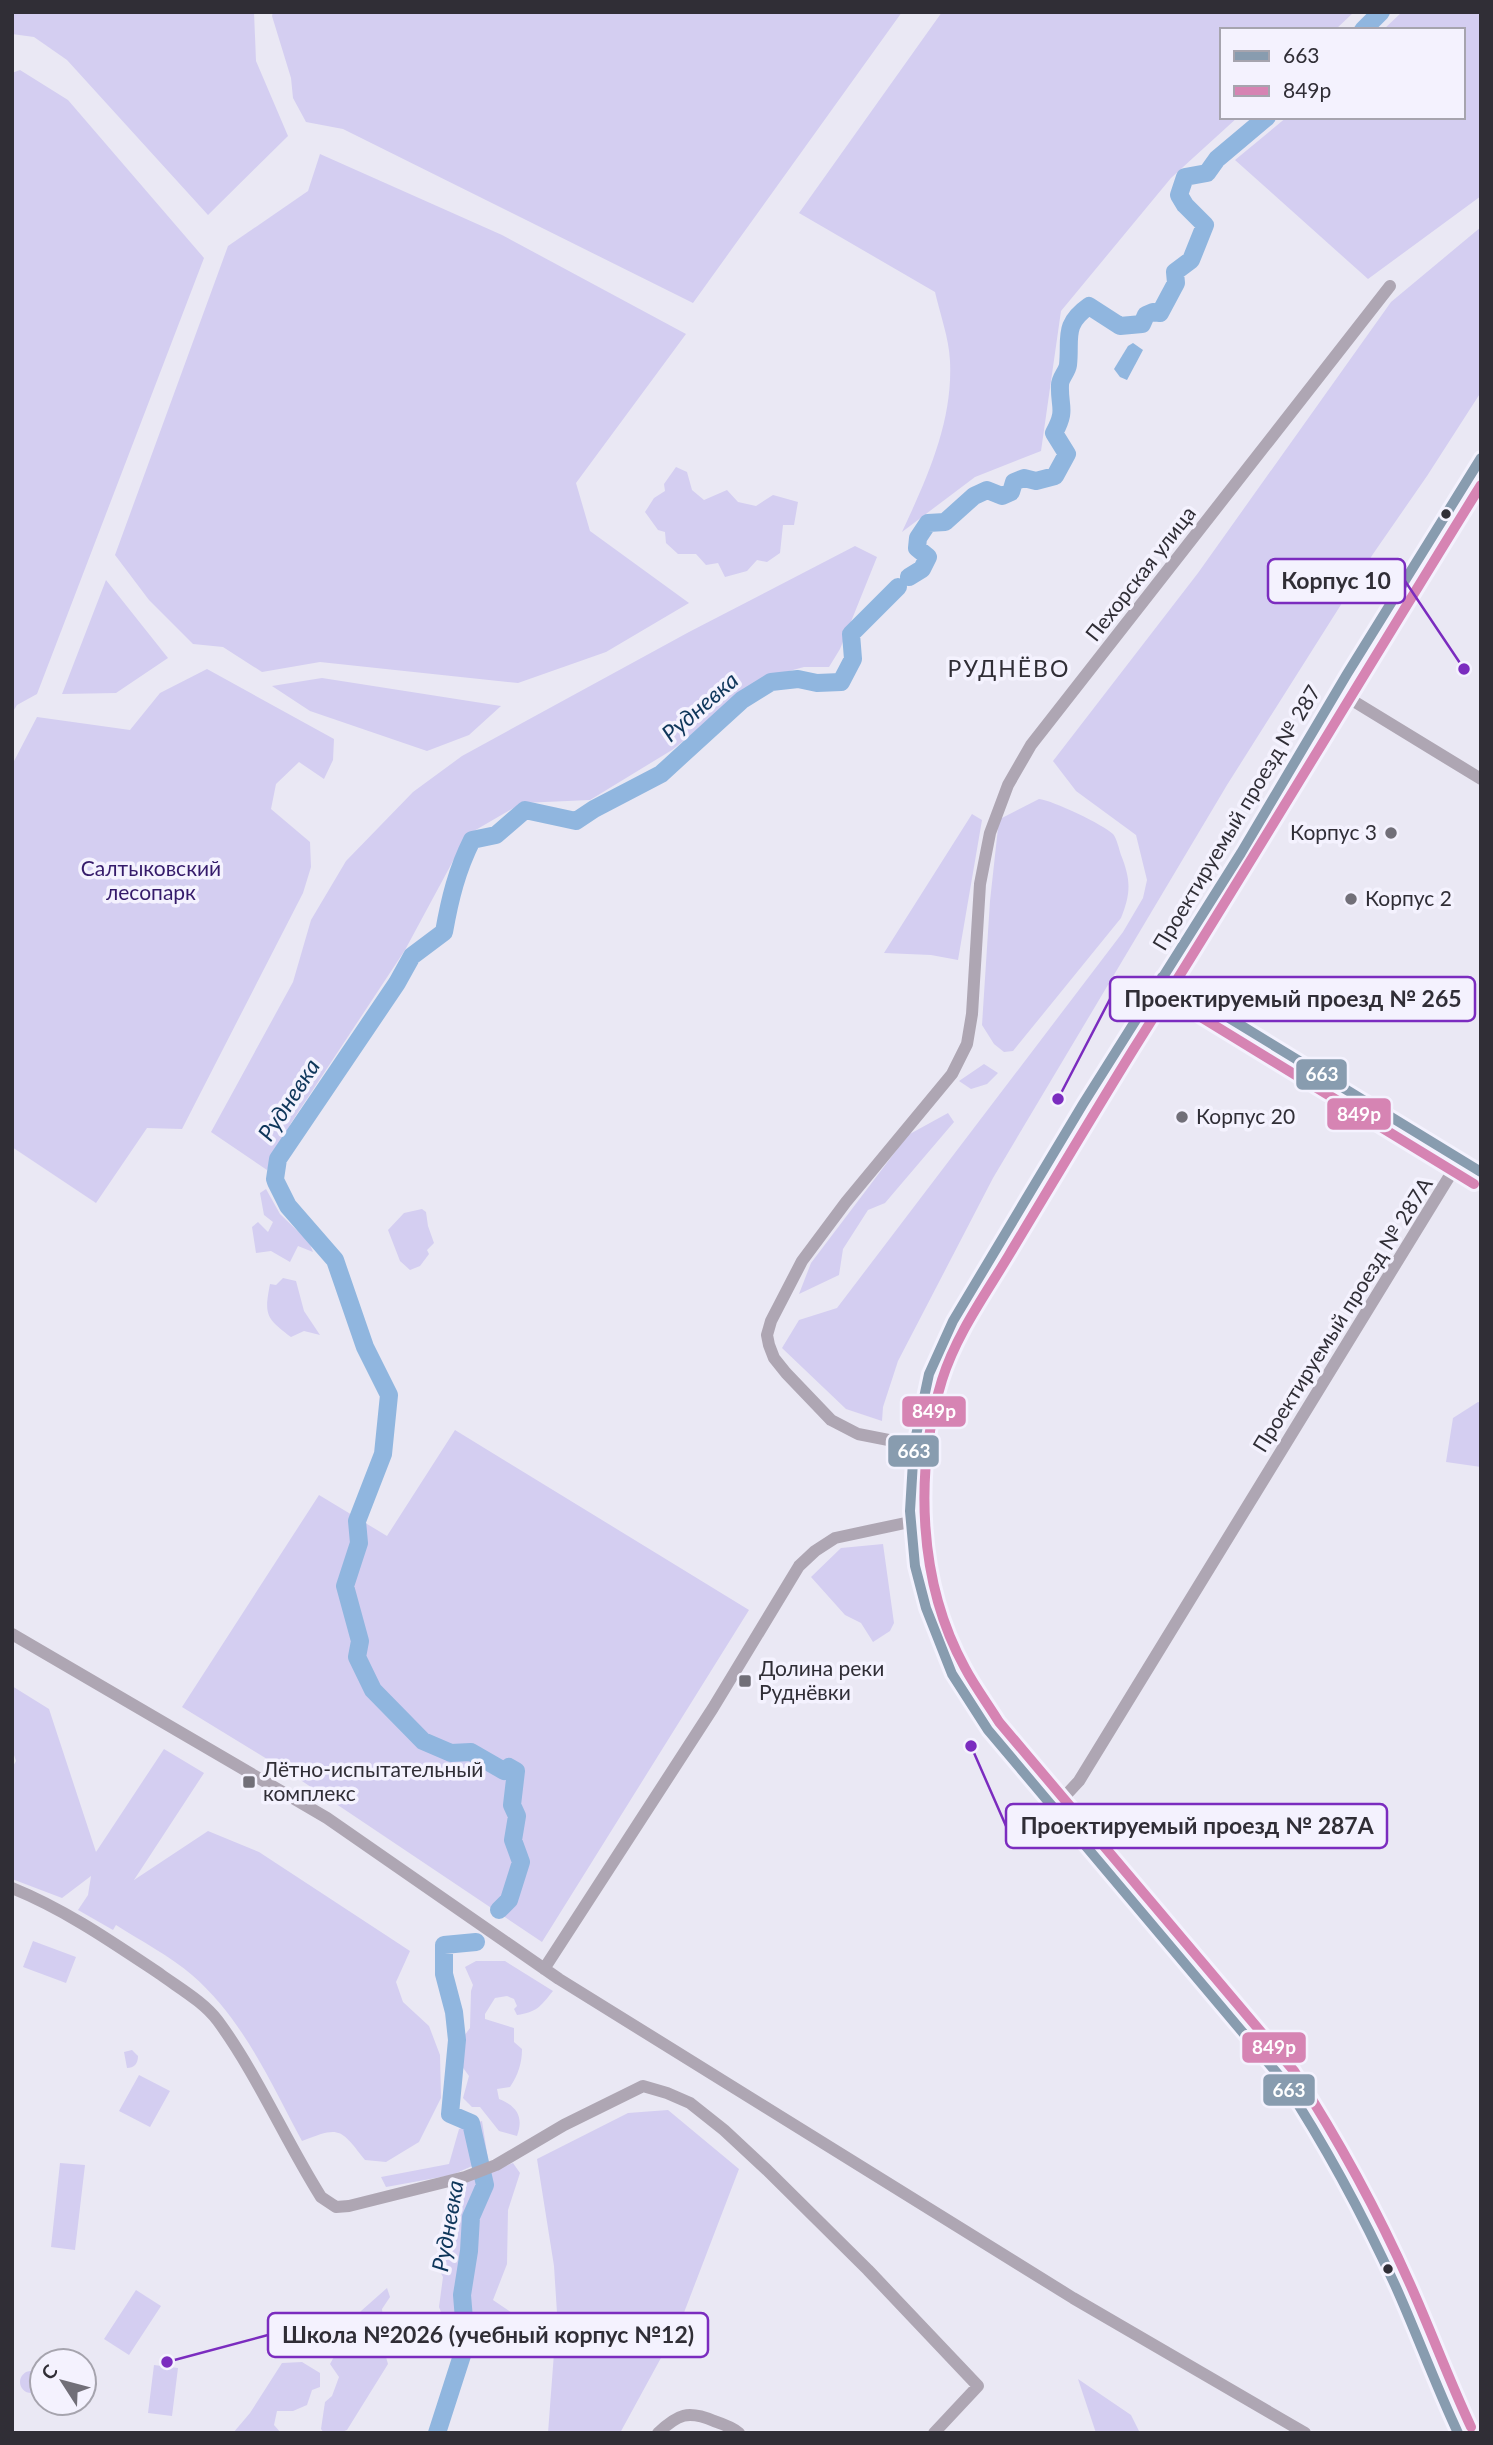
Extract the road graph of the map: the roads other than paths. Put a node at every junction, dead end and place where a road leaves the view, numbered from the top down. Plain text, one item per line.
1 (1390, 286) dead end
2 (1481, 458) edge
3 (1337, 691) junction
4 (1481, 779) edge
5 (1161, 977) junction
6 (1460, 1159) junction
7 (1481, 1172) edge
8 (914, 1445) junction
9 (910, 1522) junction
10 (12, 1634) edge
11 (1054, 1808) junction
12 (12, 1888) edge
13 (544, 1969) junction
14 (658, 2433) edge
15 (739, 2433) edge
16 (934, 2433) edge
17 (1305, 2433) edge
18 (1458, 2433) edge

1 - 8 street, Пехорская улица
2 - 3 street, Проектируемый проезд № 287
3 - 4 street
3 - 5 street, Проектируемый проезд № 287
5 - 6 street
5 - 8 street, Проектируемый проезд № 287
6 - 7 street
6 - 11 street, Проектируемый проезд № 287А
8 - 9 street, Проектируемый проезд № 287
9 - 11 street, Проектируемый проезд № 287
9 - 13 street
10 - 13 street
11 - 18 street, Проектируемый проезд № 287
12 - 16 street
13 - 17 street
14 - 15 street

